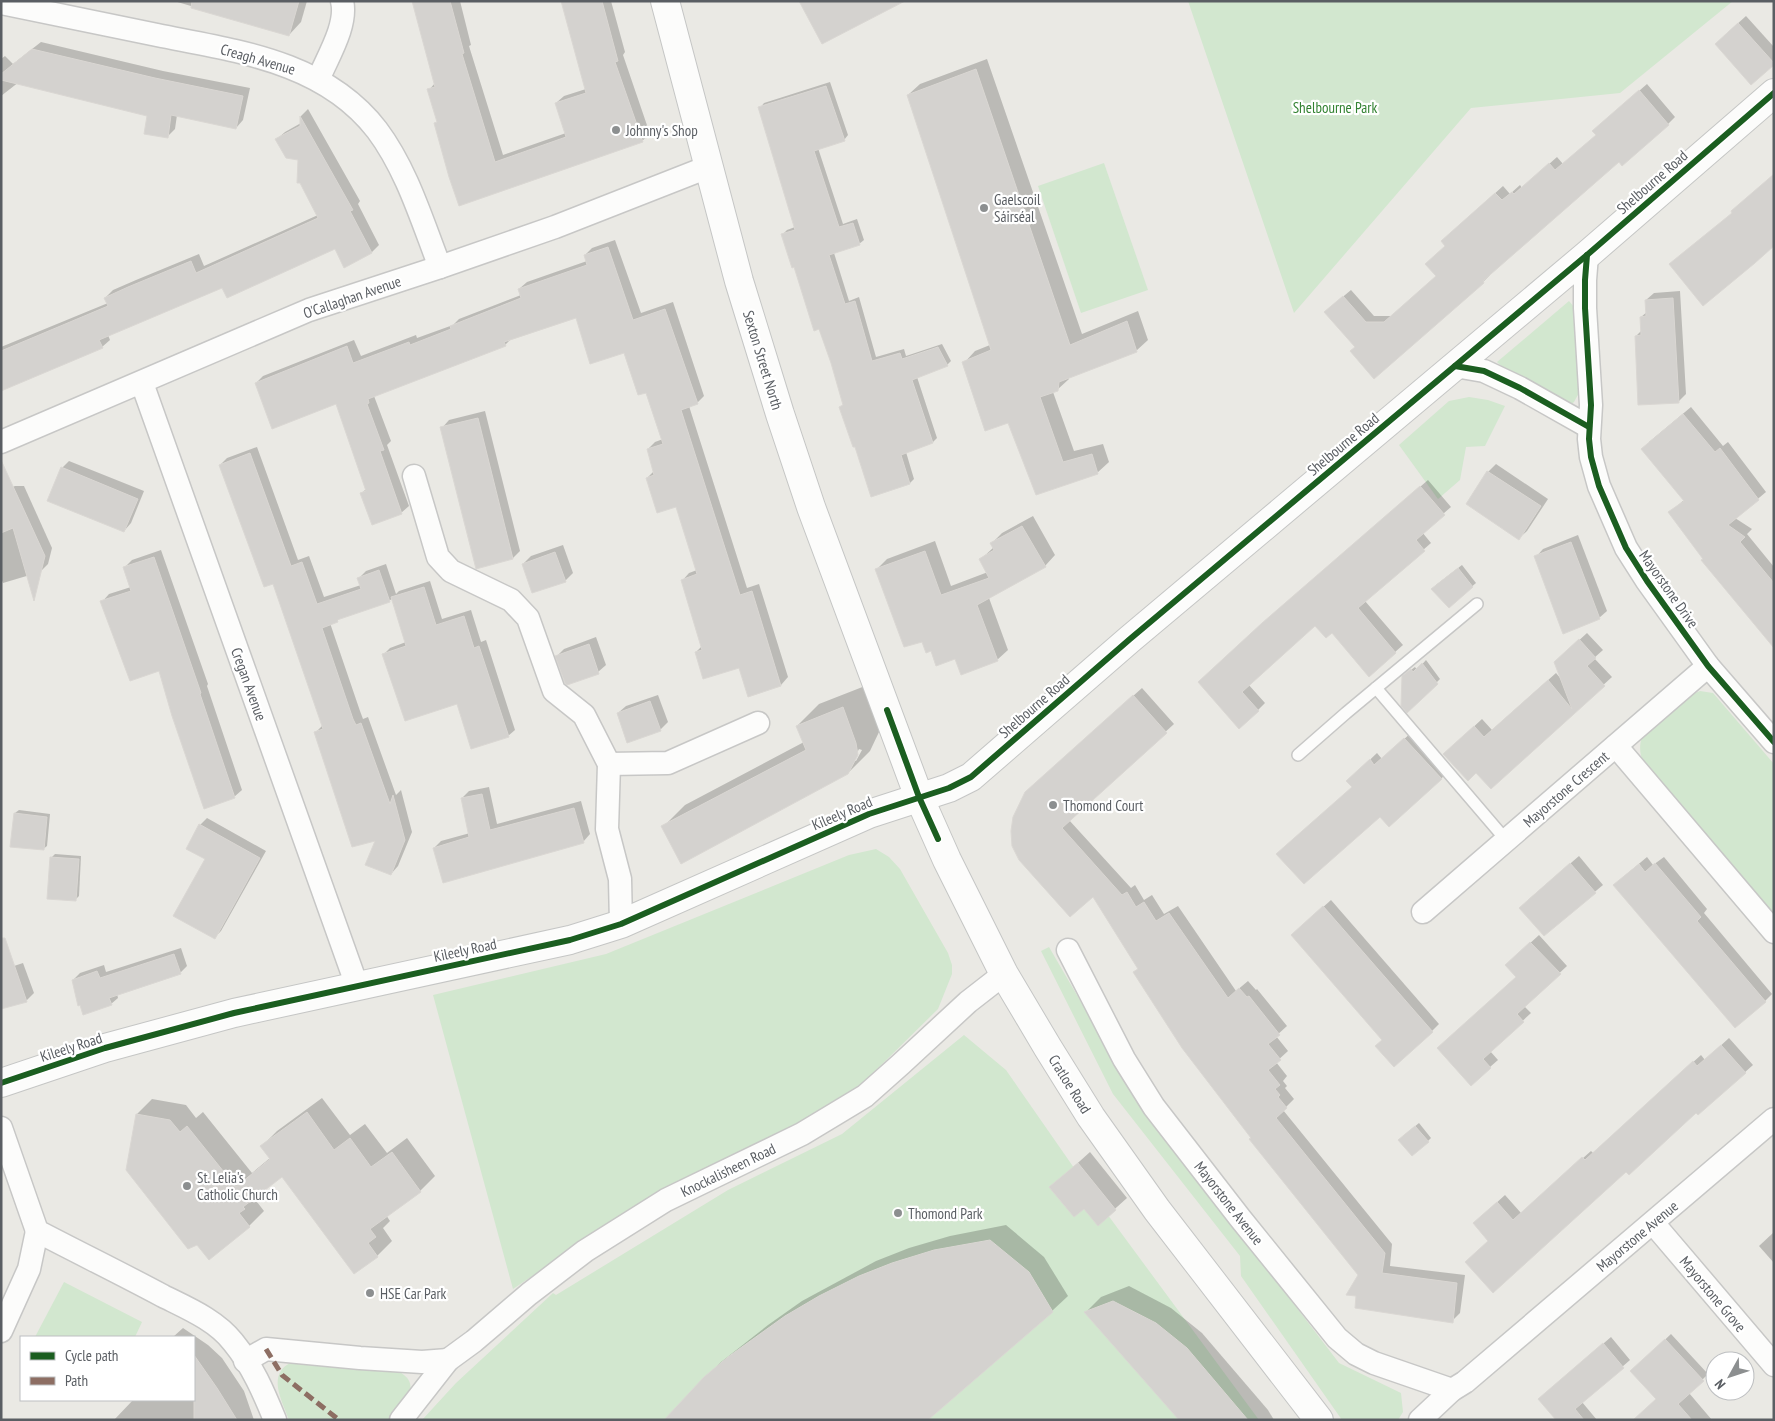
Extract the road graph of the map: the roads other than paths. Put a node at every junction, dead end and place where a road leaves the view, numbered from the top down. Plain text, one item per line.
1 (342, 1) edge
2 (665, 1) edge
3 (1, 3) edge
4 (318, 80) junction
5 (1774, 93) edge
6 (708, 167) junction
7 (1587, 256) junction
8 (440, 267) junction
9 (1455, 366) junction
10 (142, 382) junction
11 (1589, 427) junction
12 (1, 442) edge
13 (414, 476) dead end
14 (1477, 604) dead end
15 (1708, 666) junction
16 (1376, 688) junction
17 (887, 710) joint
18 (758, 722) dead end
19 (1774, 742) edge
20 (1616, 746) junction
21 (1298, 756) dead end
22 (609, 764) junction
23 (919, 797) junction
24 (1506, 840) junction
25 (1423, 912) dead end
26 (621, 924) junction
27 (1774, 932) edge
28 (1068, 950) dead end
29 (1004, 974) junction
30 (357, 986) junction
31 (1, 1083) edge
32 (1774, 1119) edge
33 (1, 1128) edge
34 (1652, 1223) junction
35 (37, 1231) junction
36 (1, 1331) edge
37 (448, 1360) junction
38 (245, 1361) junction
39 (1774, 1365) edge
40 (1452, 1390) junction
41 (275, 1420) edge
42 (401, 1420) edge
43 (1318, 1420) edge
44 (1420, 1420) edge

1 - 4 street
2 - 6 main road, Sexton Street North
3 - 4 street, Creagh Avenue
4 - 8 street, Creagh Avenue
5 - 7 main road, Shelbourne Road
6 - 8 street, O'Callaghan Avenue
6 - 17 main road, Sexton Street North
7 - 9 main road, Shelbourne Road
7 - 11 street, Mayorstone Drive
8 - 10 street, O'Callaghan Avenue
9 - 11 street
9 - 23 main road, Shelbourne Road
10 - 12 street, O'Callaghan Avenue
10 - 30 street, Cregan Avenue
11 - 15 street, Mayorstone Drive
13 - 22 street
14 - 16 lane
15 - 19 street, Mayorstone Drive
15 - 20 street, Mayorstone Crescent
16 - 21 lane
16 - 24 lane
17 - 23 main road, Cratloe Road
18 - 22 street
20 - 24 street, Mayorstone Crescent
20 - 27 street
22 - 26 street
23 - 26 main road, Kileely Road
23 - 29 main road, Cratloe Road
24 - 25 street, Mayorstone Crescent
26 - 30 main road, Kileely Road
28 - 40 street, Mayorstone Avenue
29 - 37 street, Knockalisheen Road
29 - 43 main road, Cratloe Road
30 - 31 main road, Kileely Road
32 - 34 street, Mayorstone Avenue
33 - 35 street
34 - 39 street, Mayorstone Grove
34 - 40 street, Mayorstone Avenue
35 - 36 street
35 - 38 street
37 - 38 street
37 - 42 street, Knockalisheen Road
38 - 41 street
40 - 44 street, Mayorstone Avenue

